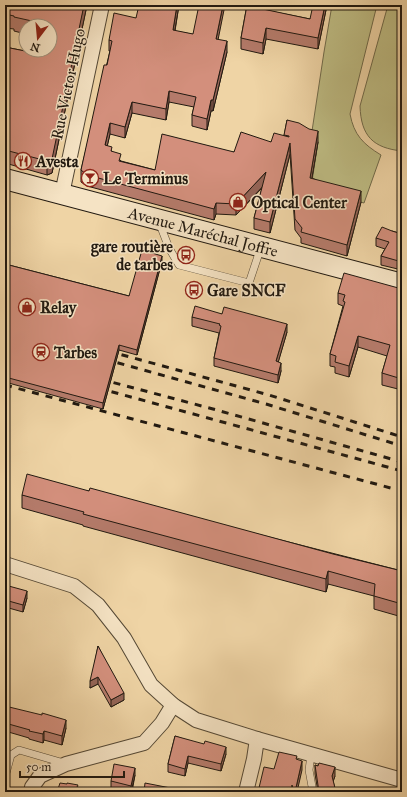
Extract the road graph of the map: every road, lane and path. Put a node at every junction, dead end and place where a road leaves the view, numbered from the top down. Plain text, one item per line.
1 (102, 5) edge
2 (5, 179) edge
3 (62, 194) junction
4 (158, 220) junction
5 (261, 247) junction
6 (402, 284) edge
7 (5, 564) edge
8 (173, 705) junction
9 (257, 739) junction
10 (311, 755) junction
11 (66, 764) junction
12 (5, 778) edge
13 (402, 780) edge
14 (31, 792) edge
15 (246, 792) edge
16 (313, 792) edge

1 - 3 street, Rue Victor Hugo
2 - 3 main road, Avenue Maréchal Joffre
3 - 4 main road, Avenue Maréchal Joffre
4 - 5 main road, Avenue Maréchal Joffre
4 - 5 lane
5 - 6 main road, Avenue Maréchal Joffre
7 - 8 street
8 - 9 street
8 - 11 street
9 - 10 street
9 - 15 street
10 - 13 street
10 - 16 lane
11 - 12 lane
11 - 14 street

